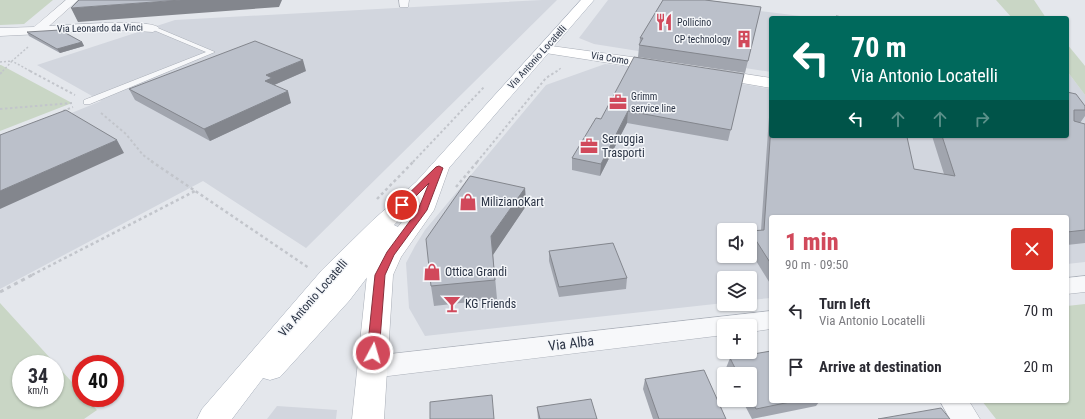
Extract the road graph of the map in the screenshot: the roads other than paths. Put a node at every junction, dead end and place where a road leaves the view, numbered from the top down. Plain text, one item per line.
1 (74, 0) edge
2 (588, 0) edge
3 (153, 28) joint
4 (43, 30) junction
5 (0, 32) edge
6 (544, 49) junction
7 (677, 69) edge
8 (700, 72) edge
9 (769, 83) edge
10 (87, 102) road end
11 (431, 177) junction
12 (1085, 284) edge
13 (1069, 286) edge
14 (769, 320) edge
15 (372, 367) junction
16 (954, 403) edge
17 (213, 419) edge
18 (220, 419) edge
19 (368, 419) edge
20 (966, 419) edge

1 - 4 street
2 - 6 main road, Via Antonio Locatelli
3 - 4 street, Via Leonardo da Vinci
3 - 10 lane
4 - 5 street, Via Leonardo da Vinci
6 - 7 main road, Via Como
6 - 11 main road, Via Antonio Locatelli
8 - 9 main road
11 - 15 main road
11 - 17 main road, Via Antonio Locatelli
11 - 18 main road, Via Antonio Locatelli
12 - 13 street
14 - 15 street, Via Alba
15 - 19 main road
16 - 20 street

